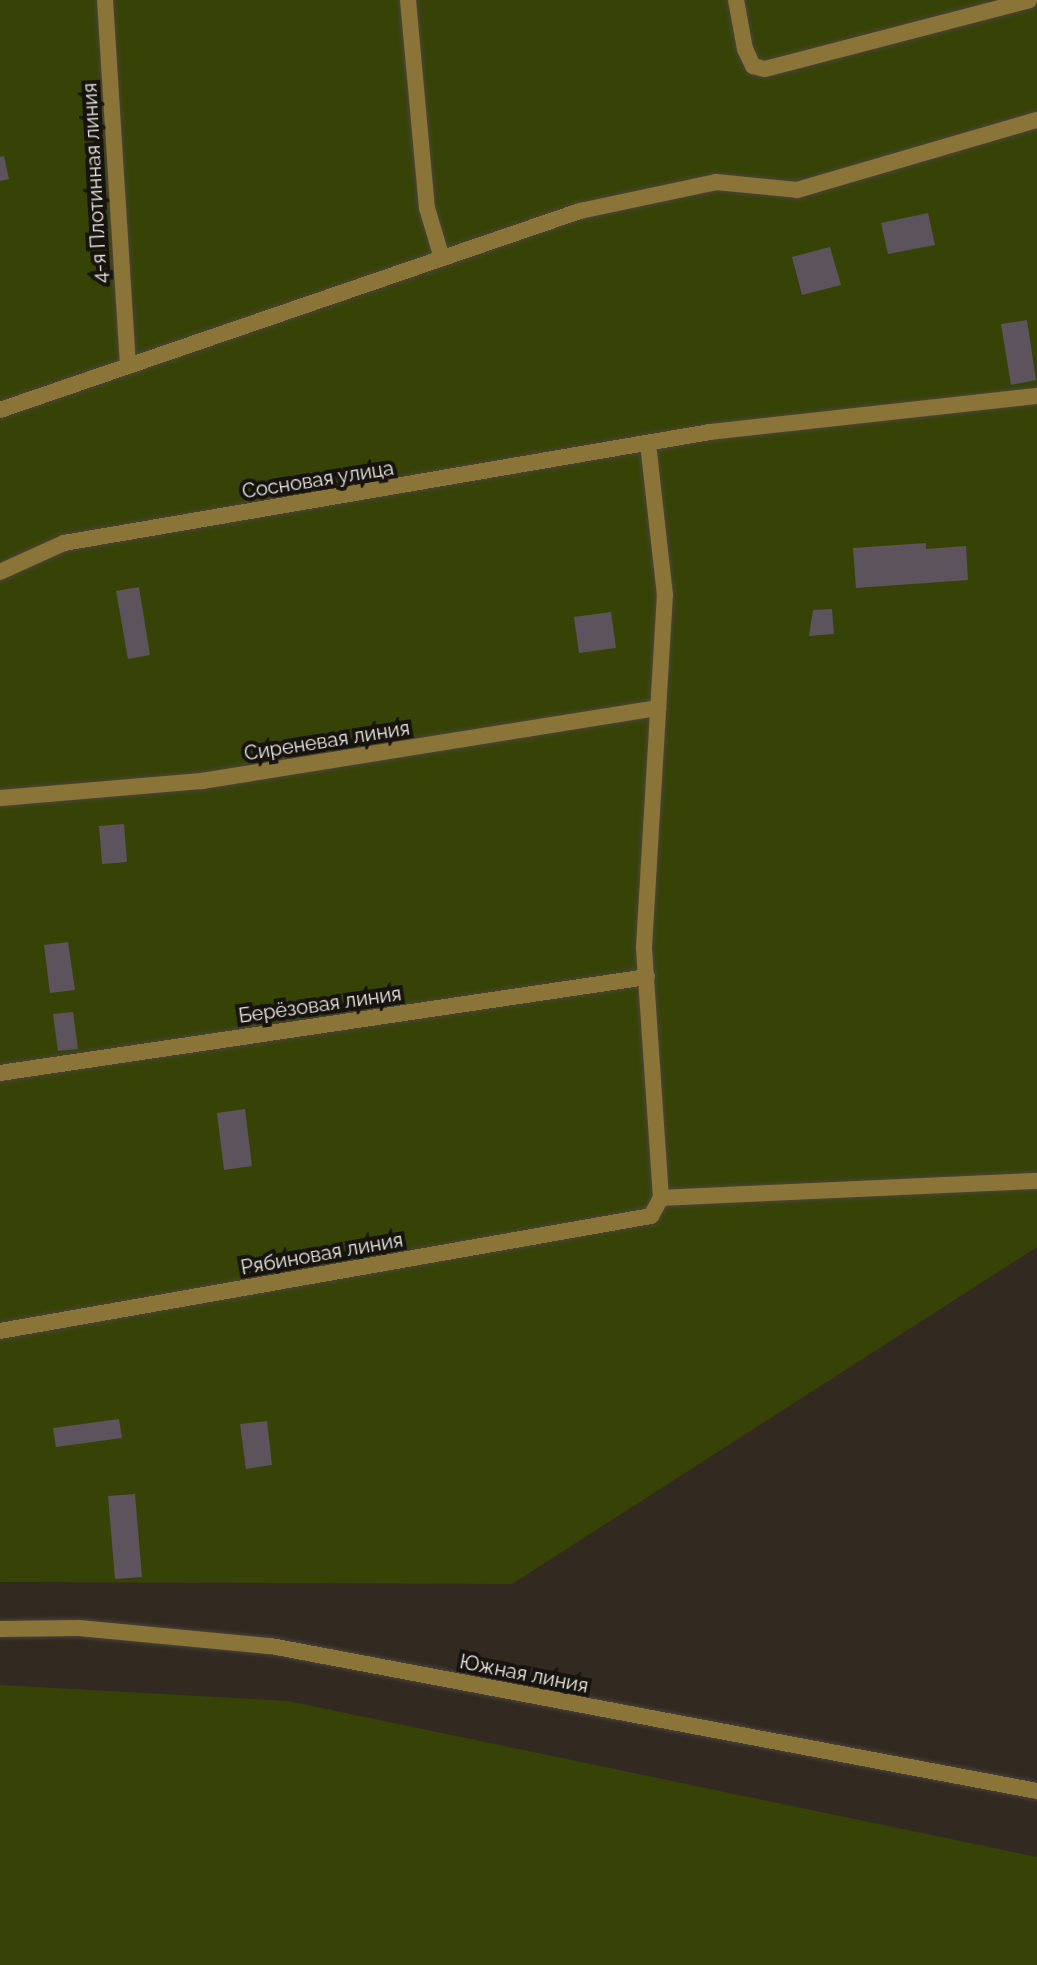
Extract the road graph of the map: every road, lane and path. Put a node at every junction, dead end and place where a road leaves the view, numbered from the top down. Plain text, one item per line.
1 (105, 0) edge
2 (408, 0) edge
3 (736, 0) edge
4 (1029, 0) edge
5 (1037, 120) edge
6 (441, 255) junction
7 (128, 365) junction
8 (1037, 396) edge
9 (0, 410) edge
10 (648, 443) junction
11 (0, 572) edge
12 (658, 708) junction
13 (0, 798) edge
14 (647, 977) junction
15 (0, 1073) edge
16 (1037, 1181) edge
17 (661, 1198) junction
18 (0, 1331) edge
19 (0, 1629) edge
20 (1037, 1791) edge

1 - 7 street, 4-я Плотинная линия
2 - 6 street
3 - 4 street
5 - 6 street
6 - 7 street
7 - 9 street
8 - 10 street, Сосновая улица
10 - 11 street, Сосновая улица
10 - 12 street
12 - 13 street, Сиреневая линия
12 - 14 street
14 - 15 street, Берёзовая линия
14 - 17 street
16 - 17 street
17 - 18 street, Рябиновая линия
19 - 20 street, Южная линия

